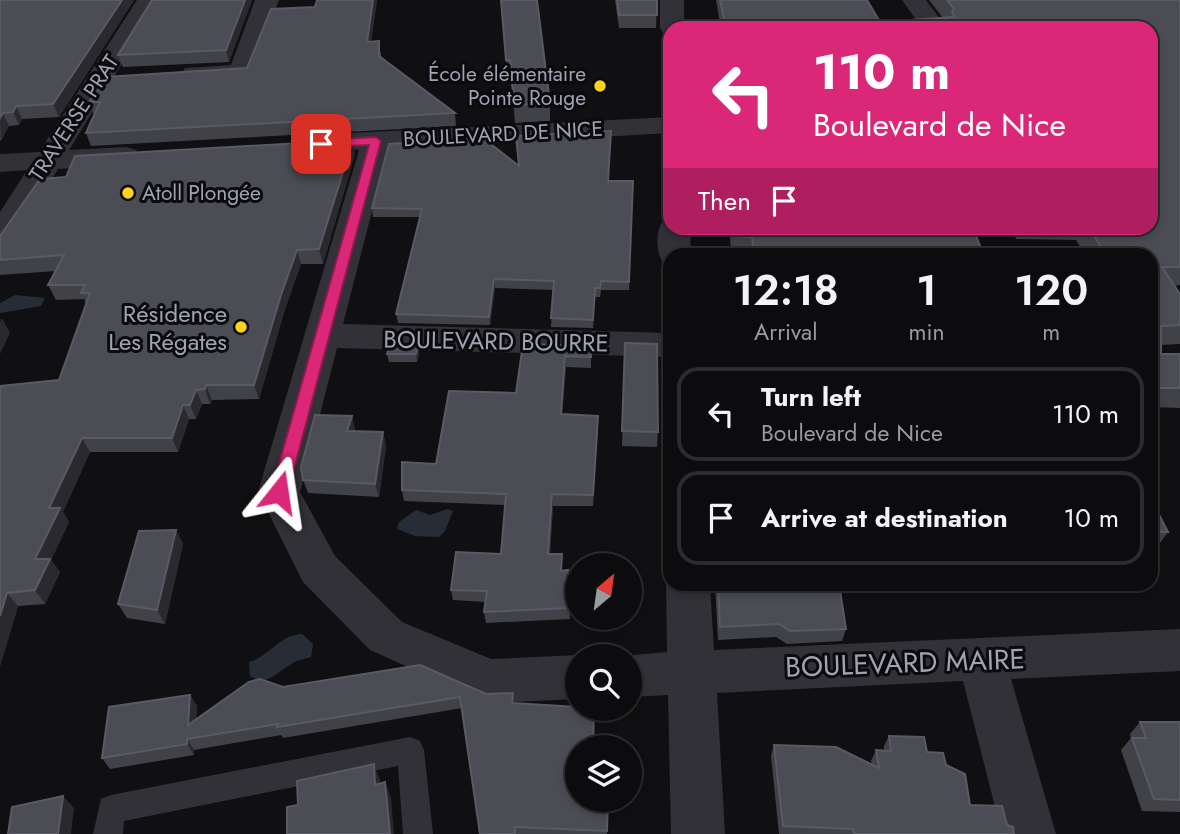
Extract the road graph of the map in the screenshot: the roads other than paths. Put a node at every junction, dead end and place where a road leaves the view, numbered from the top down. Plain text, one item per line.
1 (149, 0) edge
2 (267, 0) edge
3 (672, 0) edge
4 (914, 0) edge
5 (671, 21) edge
6 (930, 21) edge
7 (164, 76) edge
8 (663, 125) edge
9 (376, 141) junction
10 (321, 144) edge
11 (156, 154) edge
12 (47, 160) junction
13 (0, 163) edge
14 (0, 237) edge
15 (322, 336) junction
16 (663, 345) edge
17 (688, 591) edge
18 (1180, 650) edge
19 (982, 661) junction
20 (693, 672) junction
21 (642, 674) edge
22 (565, 678) edge
23 (108, 834) edge
24 (418, 834) edge
25 (698, 834) edge
26 (1029, 834) edge

1 - 12 street, TRAVERSE PRAT
2 - 7 street
3 - 5 street
4 - 6 street
8 - 9 street, BOULEVARD DE NICE
9 - 10 street, BOULEVARD DE NICE
9 - 15 street
11 - 12 street
12 - 13 street
12 - 14 street, TRAVERSE PRAT
15 - 16 street, BOULEVARD BOURRE
15 - 22 street
17 - 20 street
18 - 19 street, BOULEVARD MAIRE
19 - 20 street, BOULEVARD MAIRE
19 - 26 street
20 - 21 street, BOULEVARD MAIRE
20 - 25 street
23 - 24 lane

